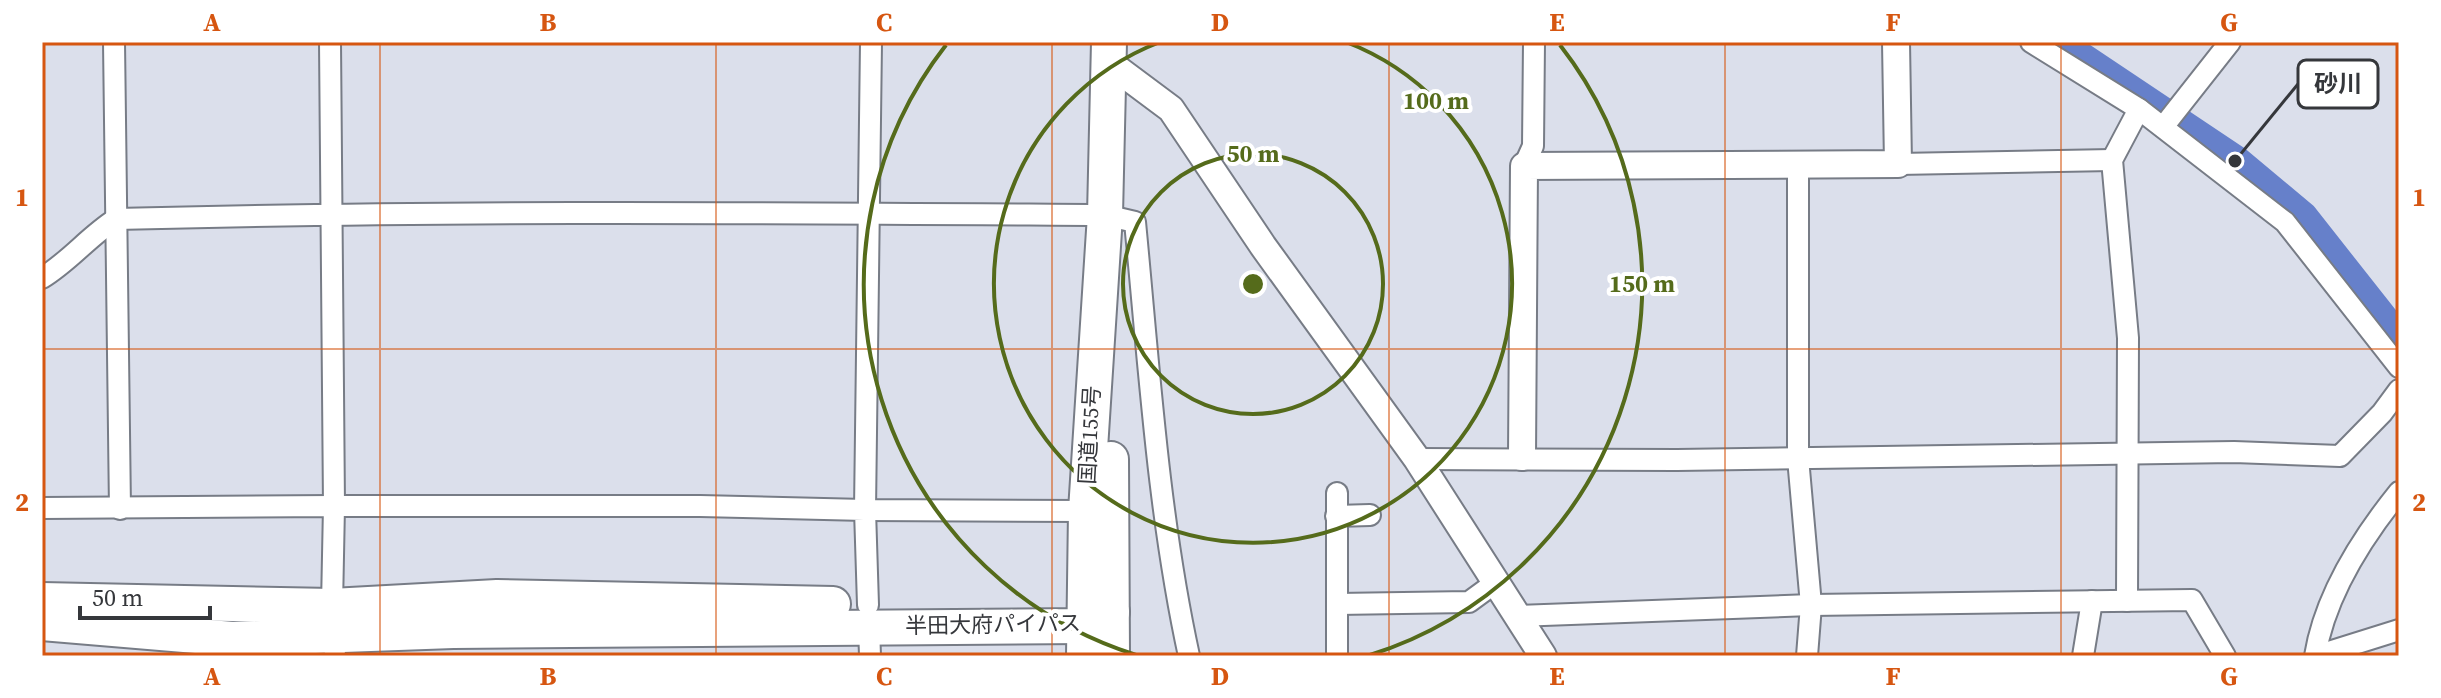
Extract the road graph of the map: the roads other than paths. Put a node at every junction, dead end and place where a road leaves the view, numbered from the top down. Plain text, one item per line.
1 (114, 42) edge
2 (330, 42) edge
3 (871, 42) edge
4 (1534, 42) edge
5 (1896, 42) edge
6 (2031, 42) edge
7 (2228, 44) edge
8 (1108, 52) edge
9 (2139, 109) junction
10 (2163, 126) junction
11 (2112, 160) junction
12 (1798, 164) junction
13 (1898, 164) junction
14 (1524, 166) junction
15 (332, 213) junction
16 (871, 214) junction
17 (1105, 215) junction
18 (116, 219) junction
19 (42, 278) edge
20 (2399, 367) edge
21 (2399, 390) edge
22 (2128, 454) junction
23 (1522, 457) junction
24 (1798, 458) junction
25 (1417, 459) junction
26 (2399, 492) edge
27 (1337, 493) dead end
28 (334, 506) junction
29 (42, 508) edge
30 (120, 509) junction
31 (865, 510) junction
32 (1086, 511) junction
33 (1370, 515) dead end
34 (1336, 516) junction
35 (1495, 583) junction
36 (42, 600) edge
37 (2092, 601) junction
38 (2127, 601) junction
39 (1337, 604) junction
40 (1811, 605) junction
41 (1516, 616) junction
42 (42, 623) edge
43 (1091, 624) edge
44 (869, 629) edge
45 (2399, 630) edge
46 (334, 632) edge
47 (1112, 656) edge
48 (1189, 656) edge
49 (1337, 656) edge
50 (1543, 656) edge
51 (1807, 656) edge
52 (2083, 656) edge
53 (2225, 656) edge
54 (2316, 656) edge

1 - 18 street
2 - 15 street
3 - 16 street
4 - 14 street
5 - 13 street
6 - 9 street
7 - 10 street
8 - 17 highway, 国道155号
8 - 25 street
9 - 10 street
9 - 11 street
10 - 20 street
11 - 13 street
11 - 22 street
12 - 13 street
12 - 14 street
12 - 24 street
14 - 23 street
15 - 16 street
15 - 18 street
15 - 28 street
16 - 17 street
16 - 31 street
17 - 32 highway, 国道155号
17 - 43 highway, 国道155号
17 - 48 street
18 - 19 street
18 - 30 street
21 - 22 street
22 - 24 street
22 - 38 street
23 - 24 street
23 - 25 street
24 - 40 street
25 - 35 street
26 - 54 street
27 - 34 street
28 - 30 street
28 - 31 street
28 - 46 street
29 - 30 street
31 - 32 street
31 - 44 street
32 - 43 highway, 国道155号
33 - 34 street
34 - 39 street
35 - 39 street
35 - 41 street
36 - 46 highway, 半田大府パイパス
37 - 38 street
37 - 40 street
37 - 52 street
38 - 53 street
39 - 49 street
40 - 41 street
40 - 51 street
41 - 50 street
42 - 46 highway, 半田大府パイパス
43 - 44 highway, 半田大府パイパス
43 - 47 highway, 国道155号
44 - 46 highway, 半田大府パイパス
45 - 54 street

